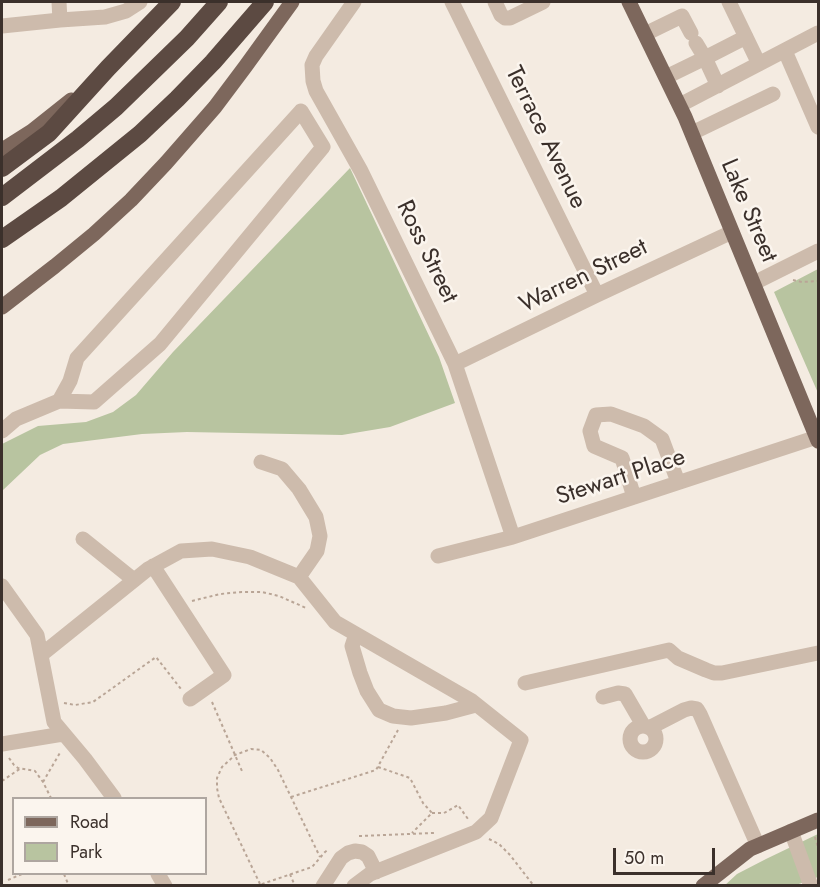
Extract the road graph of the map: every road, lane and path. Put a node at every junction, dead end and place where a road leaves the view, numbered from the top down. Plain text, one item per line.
1 (59, 2) edge
2 (140, 2) edge
3 (172, 2) edge
4 (219, 2) edge
5 (265, 2) edge
6 (292, 2) edge
7 (354, 2) edge
8 (452, 2) edge
9 (495, 2) edge
10 (543, 2) edge
11 (629, 2) edge
12 (729, 2) edge
13 (525, 5) edge
14 (60, 20) junction
15 (2, 26) edge
16 (819, 33) edge
17 (645, 34) junction
18 (746, 36) junction
19 (785, 51) junction
20 (705, 58) junction
21 (759, 64) junction
22 (108, 68) junction
23 (666, 77) junction
24 (718, 86) junction
25 (773, 94) dead end
26 (680, 105) junction
27 (819, 127) edge
28 (692, 133) junction
29 (2, 150) edge
30 (2, 168) edge
31 (2, 197) edge
32 (732, 232) junction
33 (2, 239) edge
34 (819, 251) edge
35 (780, 270) junction
36 (819, 280) edge
37 (754, 283) junction
38 (597, 295) junction
39 (2, 307) edge
40 (455, 364) junction
41 (59, 401) junction
42 (2, 431) edge
43 (818, 439) edge
44 (261, 462) dead end
45 (678, 482) junction
46 (634, 497) junction
47 (513, 537) junction
48 (82, 539) dead end
49 (438, 556) dead end
50 (153, 566) junction
51 (299, 577) junction
52 (134, 580) junction
53 (2, 586) edge
54 (321, 604) junction
55 (178, 606) junction
56 (356, 634) junction
57 (819, 653) edge
58 (41, 655) junction
59 (525, 682) dead end
60 (206, 688) junction
61 (603, 697) dead end
62 (190, 699) joint
63 (50, 700) junction
64 (476, 705) junction
65 (405, 718) junction
66 (65, 736) junction
67 (4, 743) edge
68 (235, 755) junction
69 (378, 767) junction
70 (21, 768) junction
71 (242, 771) dead end
72 (2, 781) edge
73 (43, 782) junction
74 (50, 797) edge
75 (113, 797) edge
76 (291, 797) junction
77 (432, 813) junction
78 (819, 820) edge
79 (791, 831) junction
80 (476, 832) junction
81 (412, 833) dead end
82 (814, 837) dead end
83 (754, 847) junction
84 (819, 847) edge
85 (320, 857) dead end
86 (376, 872) junction
87 (290, 874) dead end
88 (18, 875) edge
89 (8, 880) dead end
90 (260, 884) edge
91 (295, 885) edge
92 (323, 885) edge
93 (354, 885) edge
94 (534, 885) edge
95 (703, 885) edge
96 (727, 885) edge
97 (811, 885) edge

1 - 14 street
2 - 14 street
3 - 22 highway
4 - 31 highway
5 - 33 highway
6 - 39 main road
7 - 40 street, Ross Street
8 - 38 street, Terrace Avenue
9 - 13 street
10 - 13 street
11 - 17 main road, Lake Street
12 - 18 street
14 - 15 street
16 - 19 street
17 - 20 street
17 - 23 main road, Lake Street
18 - 20 street
18 - 21 street
19 - 21 street
19 - 27 street
20 - 23 street
20 - 24 street
21 - 24 street
22 - 29 main road
22 - 30 highway
23 - 26 main road, Lake Street
24 - 26 street
25 - 28 street
26 - 28 main road, Lake Street
28 - 32 main road, Lake Street
32 - 37 main road, Lake Street
32 - 38 street, Warren Street
34 - 35 street
35 - 36 path
35 - 37 street
37 - 43 main road, Lake Street
38 - 40 street, Warren Street
40 - 47 street, Ross Street
41 - 41 street
41 - 42 street
43 - 45 street, Stewart Place
44 - 51 street
45 - 46 street, Stewart Place
45 - 46 street
46 - 47 street, Stewart Place
47 - 49 street, Stewart Place
48 - 52 street
50 - 51 street
50 - 52 street
50 - 55 street
51 - 54 street
52 - 58 street
53 - 58 street
54 - 55 path
54 - 56 street
55 - 60 street
56 - 64 street
56 - 65 street
57 - 59 street
58 - 63 street
60 - 62 street
60 - 68 path
61 - 83 street
62 - 63 path
63 - 66 street
64 - 65 street
64 - 80 street
65 - 69 path
66 - 67 street
66 - 73 path
66 - 75 street
67 - 70 path
68 - 71 path
68 - 76 path
68 - 90 path
69 - 76 path
69 - 77 path
70 - 72 path
70 - 73 path
73 - 74 path
76 - 85 path
77 - 80 path
77 - 81 path
78 - 79 main road
79 - 83 main road
79 - 97 street
80 - 86 street
80 - 94 path
82 - 84 path
83 - 95 main road
83 - 96 main road
86 - 92 street
86 - 93 street
87 - 91 path
88 - 89 path

